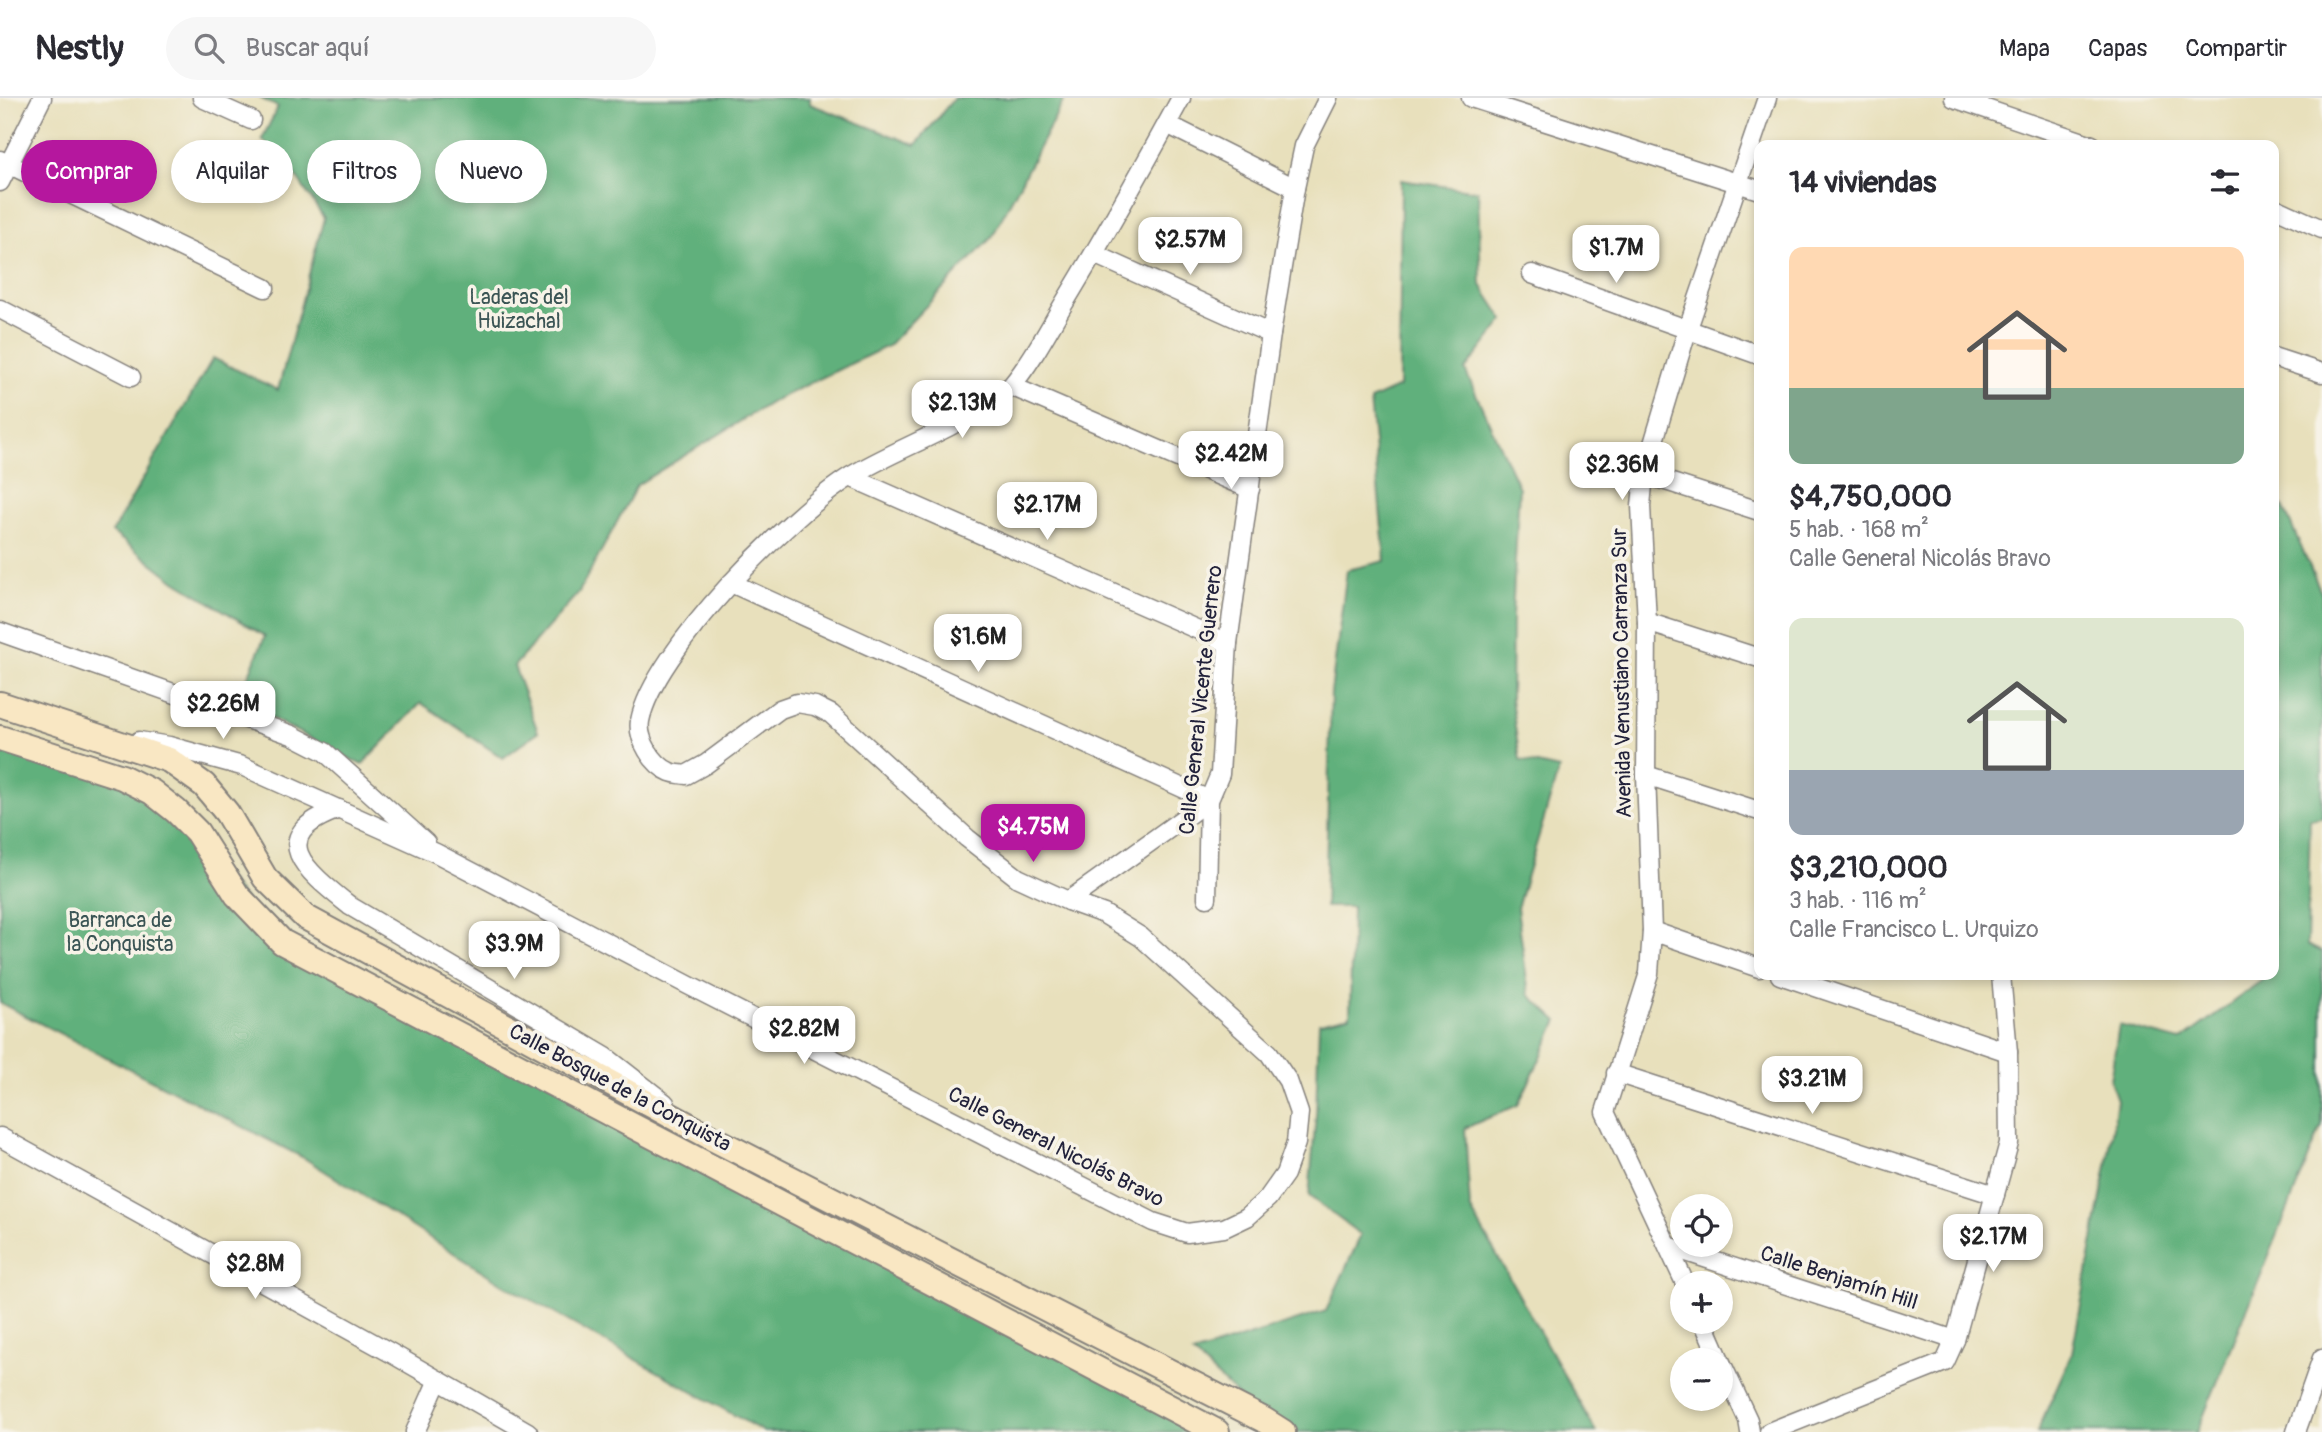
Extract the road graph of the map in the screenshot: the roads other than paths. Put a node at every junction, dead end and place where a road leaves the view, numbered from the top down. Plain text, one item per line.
1 (42, 98) edge
2 (202, 98) edge
3 (1181, 98) edge
4 (1328, 98) edge
5 (1471, 98) edge
6 (1767, 98) edge
7 (1954, 98) edge
8 (251, 120) dead end
9 (1167, 124) junction
10 (2077, 140) edge
11 (4, 162) edge
12 (0, 182) edge
13 (1736, 183) junction
14 (1295, 188) junction
15 (1754, 188) edge
16 (2279, 210) edge
17 (2322, 229) edge
18 (1094, 254) junction
19 (1532, 274) dead end
20 (265, 288) dead end
21 (0, 309) edge
22 (1686, 331) junction
23 (1271, 334) junction
24 (1754, 353) edge
25 (2279, 359) edge
26 (2322, 373) edge
27 (131, 377) dead end
28 (1011, 386) junction
29 (1644, 474) junction
30 (850, 477) junction
31 (1250, 489) junction
32 (1754, 509) edge
33 (731, 583) junction
34 (1647, 622) junction
35 (0, 632) edge
36 (1228, 643) junction
37 (1754, 656) edge
38 (0, 704) edge
39 (89, 733) junction
40 (0, 738) edge
41 (1646, 775) junction
42 (1209, 800) junction
43 (339, 809) junction
44 (1754, 809) edge
45 (436, 853) junction
46 (1206, 898) dead end
47 (1068, 901) junction
48 (1652, 931) junction
49 (1754, 966) edge
50 (1795, 980) edge
51 (2001, 980) edge
52 (2008, 1052) junction
53 (1616, 1073) junction
54 (0, 1137) edge
55 (712, 1138) junction
56 (1995, 1195) junction
57 (1668, 1246) junction
58 (1679, 1271) edge
59 (1955, 1339) junction
60 (2322, 1358) edge
61 (438, 1380) junction
62 (1733, 1388) edge
63 (415, 1432) edge
64 (528, 1432) edge
65 (1217, 1432) edge
66 (1283, 1432) edge
67 (1750, 1432) edge
68 (1769, 1432) edge
69 (2296, 1432) edge

1 - 11 street
2 - 8 street
3 - 9 street
4 - 14 street, Calle General Vicente Guerrero
5 - 13 street
6 - 13 street, Avenida Venustiano Carranza Sur
7 - 10 street
9 - 14 street
9 - 18 street
11 - 12 street
11 - 20 street
13 - 15 street
13 - 22 street, Avenida Venustiano Carranza Sur
14 - 23 street, Calle General Vicente Guerrero
16 - 17 street
18 - 23 street
18 - 28 street
19 - 22 street
21 - 27 street
22 - 24 street
22 - 29 street, Avenida Venustiano Carranza Sur
23 - 31 street, Calle General Vicente Guerrero
25 - 26 street
28 - 30 street
28 - 31 street
29 - 32 street
29 - 34 street, Avenida Venustiano Carranza Sur
30 - 33 street
30 - 36 street
31 - 36 street, Calle General Vicente Guerrero
33 - 42 street
33 - 47 street, Calle General Nicolás Bravo
34 - 37 street
34 - 41 street, Avenida Venustiano Carranza Sur
35 - 45 street, Calle General Nicolás Bravo
36 - 42 street, Calle General Vicente Guerrero
38 - 39 main road, Calle Bosque de la Conquista
39 - 43 street, Calle General Nicolás Bravo
39 - 55 main road, Calle Bosque de la Conquista
40 - 65 main road, Calle Bosque de la Conquista
41 - 44 street
41 - 48 street, Avenida Venustiano Carranza Sur
42 - 46 street, Calle General Vicente Guerrero
42 - 47 street
43 - 45 street, Calle General Nicolás Bravo
43 - 55 street
45 - 47 street, Calle General Nicolás Bravo
48 - 49 street
48 - 53 street, Avenida Venustiano Carranza Sur
50 - 52 street
51 - 52 street
52 - 56 street
53 - 56 street
53 - 57 street, Avenida Venustiano Carranza Sur
54 - 61 street
55 - 66 main road, Calle Bosque de la Conquista
56 - 59 street
57 - 58 street, Avenida Venustiano Carranza Sur
57 - 59 street, Calle Benjamín Hill
59 - 68 street
60 - 69 street
61 - 63 street
61 - 64 street
62 - 67 street

